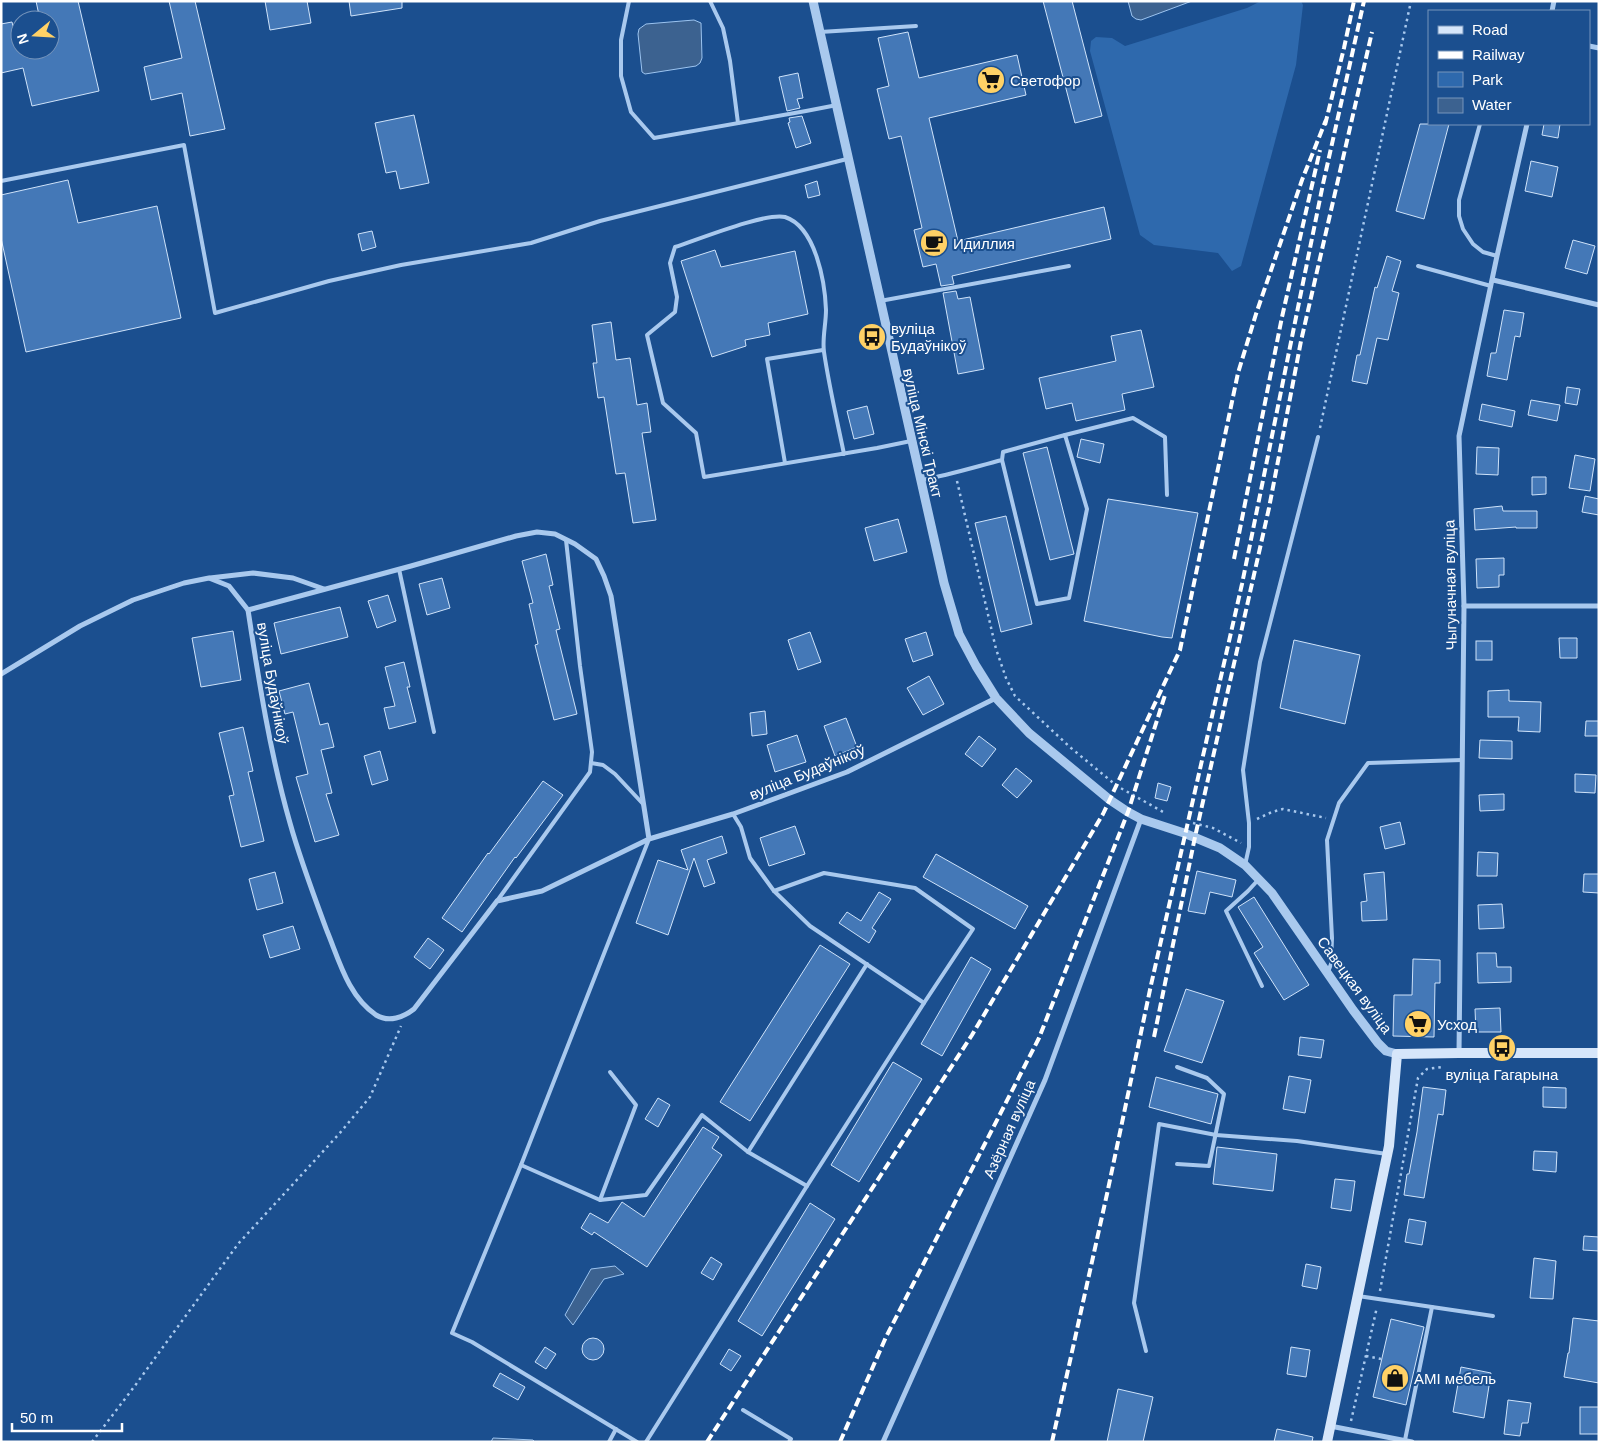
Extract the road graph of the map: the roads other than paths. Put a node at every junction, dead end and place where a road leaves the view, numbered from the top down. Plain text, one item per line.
1 (628, 1) edge
2 (710, 1) edge
3 (813, 1) edge
4 (916, 26) dead end
5 (820, 32) junction
6 (837, 104) junction
7 (738, 123) junction
8 (1480, 125) edge
9 (1528, 125) edge
10 (848, 159) junction
11 (1, 181) edge
12 (1497, 256) junction
13 (1069, 266) dead end
14 (1418, 266) dead end
15 (1492, 280) junction
16 (1491, 286) junction
17 (880, 301) junction
18 (1599, 304) edge
19 (823, 350) junction
20 (1065, 435) junction
21 (1318, 437) road end
22 (911, 441) junction
23 (844, 454) junction
24 (1002, 460) junction
25 (785, 463) junction
26 (920, 480) junction
27 (1167, 495) dead end
28 (566, 539) junction
29 (399, 569) junction
30 (209, 578) junction
31 (325, 589) junction
32 (1464, 606) junction
33 (1599, 606) edge
34 (248, 610) junction
35 (1, 674) edge
36 (996, 698) junction
37 (434, 732) dead end
38 (1029, 732) joint
39 (1462, 760) junction
40 (591, 763) junction
41 (644, 805) junction
42 (734, 814) junction
43 (1141, 819) junction
44 (649, 839) junction
45 (1245, 865) junction
46 (1259, 878) junction
47 (774, 891) junction
48 (497, 901) junction
49 (867, 964) junction
50 (1327, 973) junction
51 (1262, 986) dead end
52 (924, 1003) junction
53 (1459, 1053) junction
54 (1599, 1053) edge
55 (1398, 1054) junction
56 (1177, 1067) dead end
57 (610, 1072) dead end
58 (1216, 1135) junction
59 (748, 1152) junction
60 (1387, 1154) junction
61 (1177, 1164) dead end
62 (521, 1165) junction
63 (806, 1186) junction
64 (600, 1200) junction
65 (1357, 1296) junction
66 (1432, 1307) junction
67 (1493, 1316) dead end
68 (1146, 1351) dead end
69 (743, 1410) dead end
70 (1330, 1426) junction
71 (616, 1429) junction
72 (1405, 1440) junction
73 (609, 1442) edge
74 (637, 1442) edge
75 (646, 1442) edge
76 (789, 1442) edge
77 (883, 1442) edge
78 (1327, 1442) edge
79 (1412, 1442) edge

1 - 7 lane
2 - 7 lane
3 - 5 street, вуліца Мінскі Тракт
4 - 5 lane
5 - 6 street, вуліца Мінскі Тракт
6 - 7 lane
6 - 10 street, вуліца Мінскі Тракт
8 - 12 lane
9 - 12 street, Чыгуначная вуліца
10 - 11 lane
10 - 17 street, вуліца Мінскі Тракт
12 - 15 street, Чыгуначная вуліца
13 - 17 lane
14 - 16 lane
15 - 16 street, Чыгуначная вуліца
15 - 18 street
16 - 32 street, Чыгуначная вуліца
17 - 22 street, вуліца Мінскі Тракт
19 - 23 lane
19 - 25 lane
19 - 25 lane
20 - 24 lane
20 - 24 lane
20 - 27 lane
21 - 45 lane
22 - 23 lane
22 - 26 street, вуліца Мінскі Тракт
23 - 25 lane
24 - 26 lane
26 - 36 street, вуліца Мінскі Тракт
28 - 29 street, вуліца Будаўнікоў
28 - 40 lane
28 - 41 street, вуліца Будаўнікоў
29 - 31 street, вуліца Будаўнікоў
29 - 37 lane
30 - 31 street
30 - 34 street
30 - 35 street
31 - 34 street, вуліца Будаўнікоў
32 - 33 street
32 - 39 street, Чыгуначная вуліца
34 - 48 street, вуліца Будаўнікоў
36 - 38 street, вуліца Мінскі Тракт
36 - 42 street, вуліца Будаўнікоў
38 - 43 street, Савецкая вуліца
39 - 50 lane
39 - 53 street, Чыгуначная вуліца
40 - 41 lane
40 - 48 lane
41 - 44 street, вуліца Будаўнікоў
42 - 44 street, вуліца Будаўнікоў
42 - 47 lane
43 - 45 street, Савецкая вуліца
43 - 77 street, Азёрная вуліца
44 - 48 street, вуліца Будаўнікоў
44 - 62 lane
45 - 46 street, Савецкая вуліца
46 - 50 street, Савецкая вуліца
46 - 51 lane
47 - 49 lane
47 - 52 lane
49 - 52 lane
49 - 59 lane
50 - 55 street, Савецкая вуліца
52 - 63 lane
53 - 54 main road
53 - 55 main road
55 - 60 main road
56 - 58 lane
57 - 64 lane
58 - 60 lane
58 - 61 lane
58 - 68 lane
59 - 63 lane
59 - 64 lane
60 - 65 main road
62 - 64 lane
62 - 71 lane
63 - 75 lane
65 - 66 lane
65 - 70 main road
66 - 67 lane
66 - 72 lane
69 - 76 lane
70 - 72 street
70 - 78 main road
71 - 73 lane
71 - 74 lane
72 - 79 street

